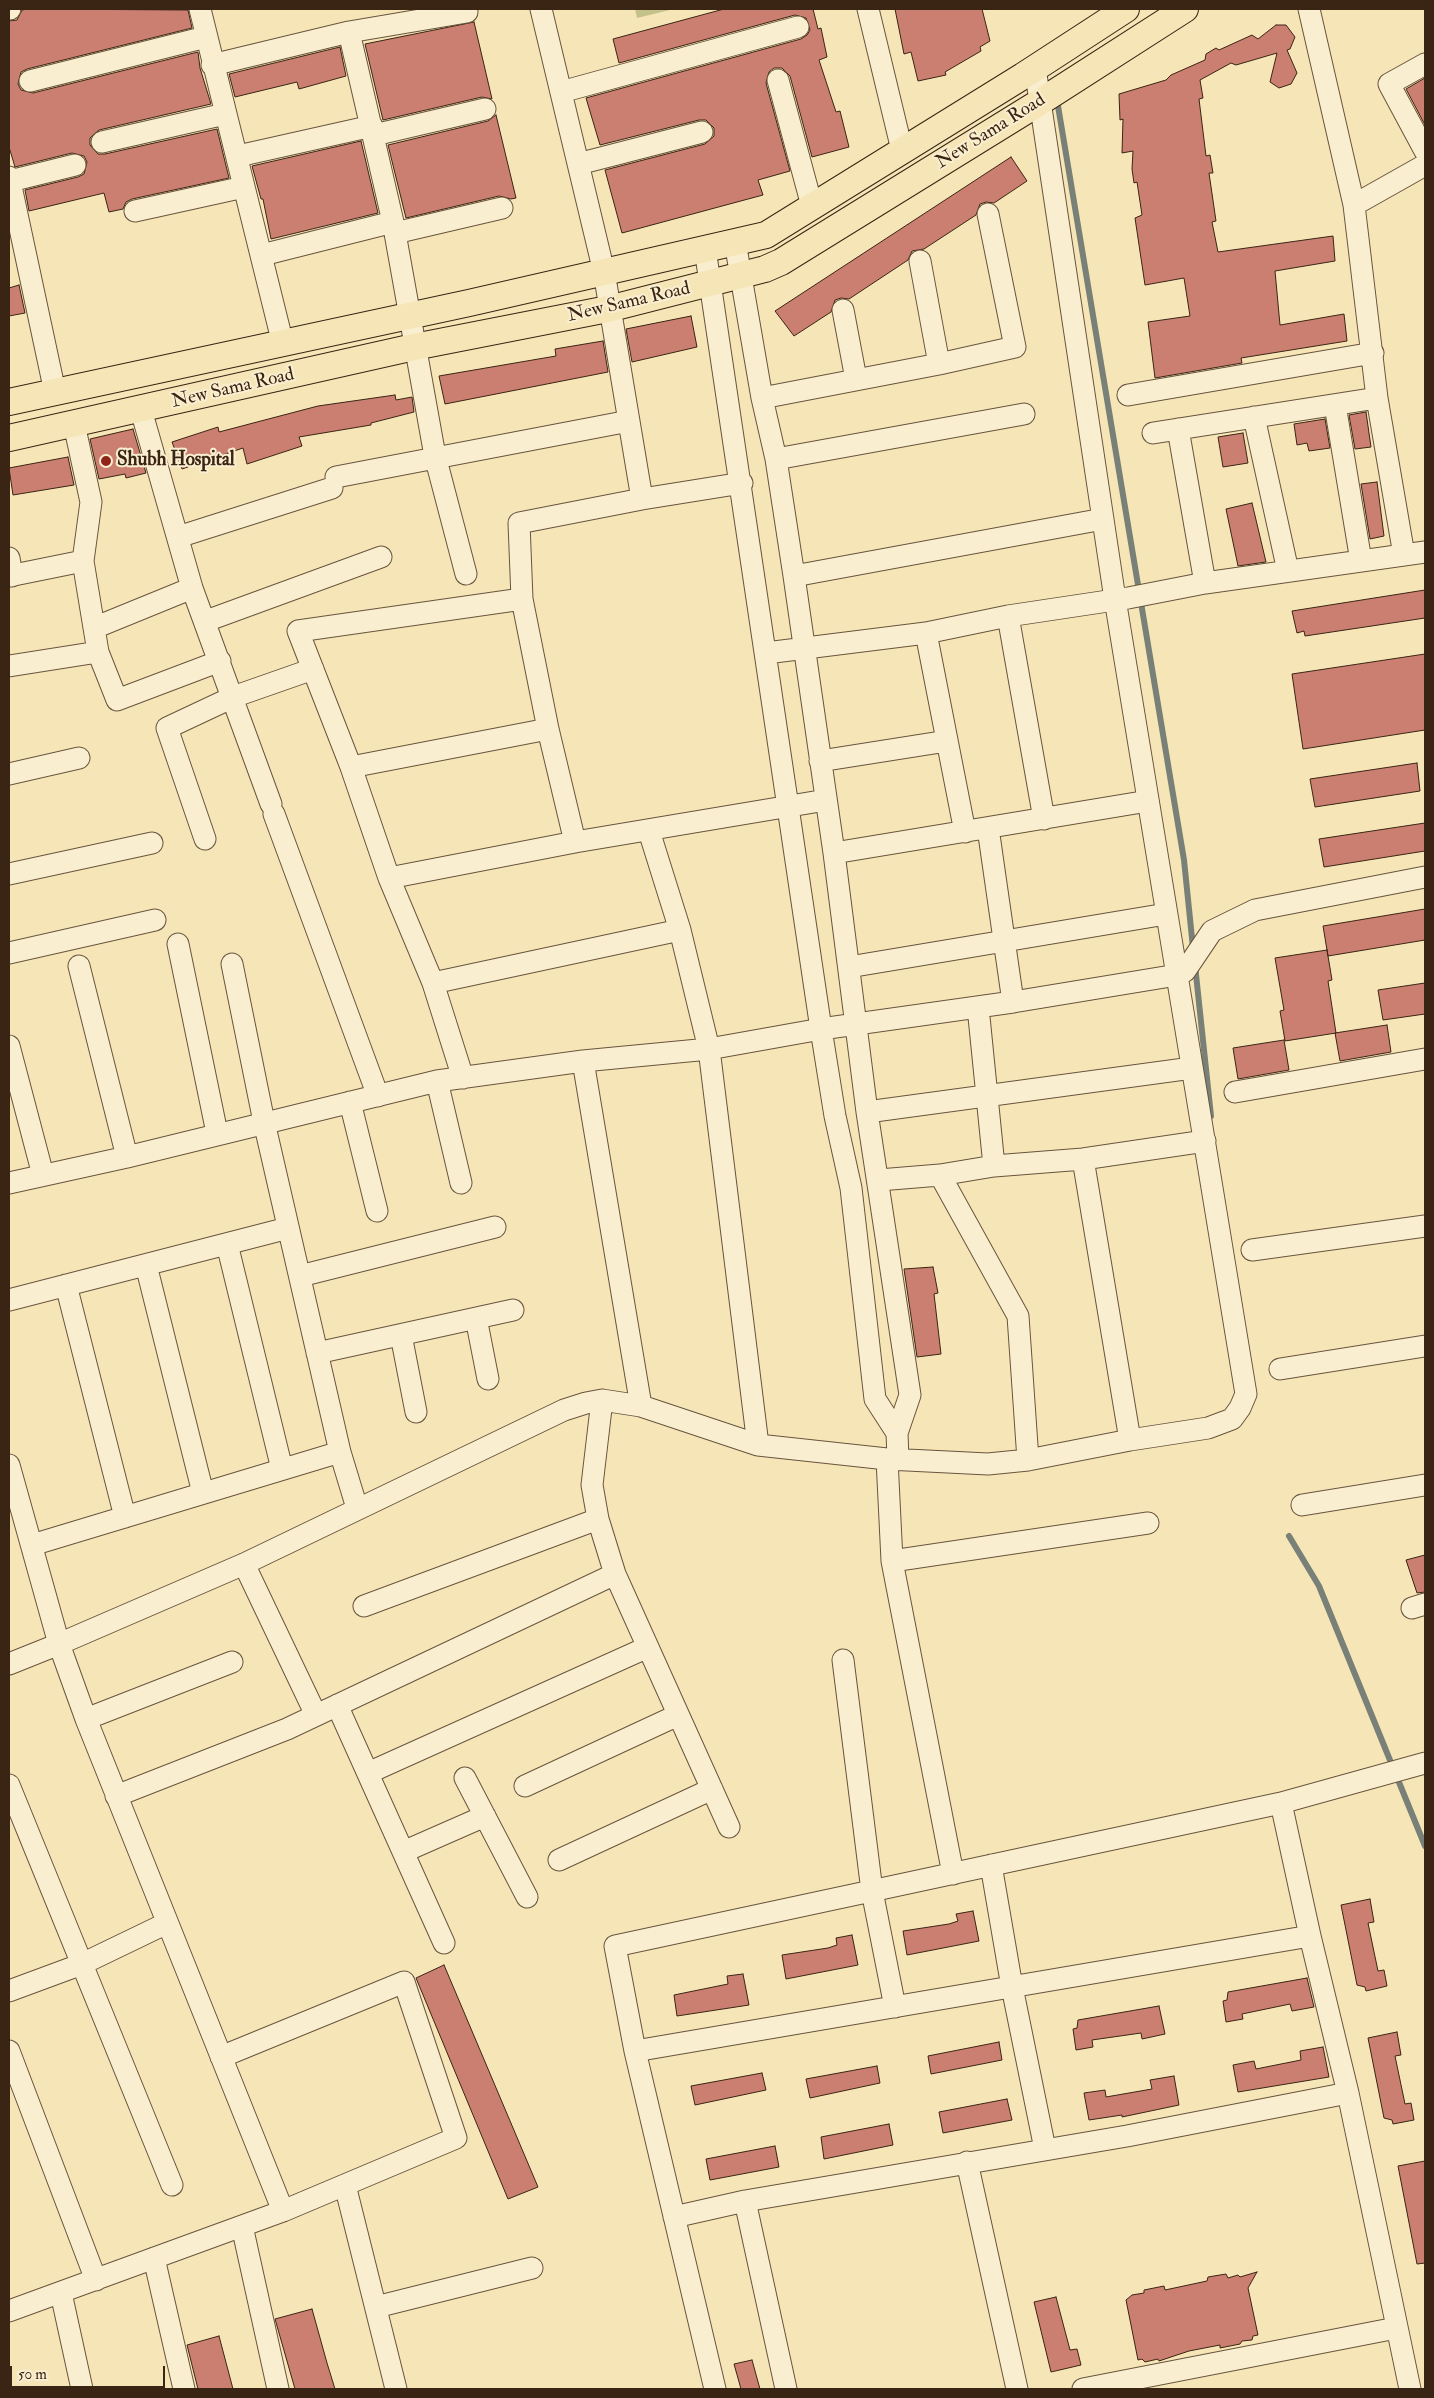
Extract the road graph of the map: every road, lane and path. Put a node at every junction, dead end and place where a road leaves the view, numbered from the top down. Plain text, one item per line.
1 (200, 9) edge
2 (541, 9) edge
3 (868, 9) edge
4 (1185, 9) edge
5 (1309, 9) edge
6 (1122, 10) edge
7 (467, 12) dead end
8 (798, 27) dead end
9 (349, 32) junction
10 (206, 37) junction
11 (1425, 64) edge
12 (212, 65) junction
13 (1035, 68) junction
14 (778, 80) dead end
15 (30, 81) dead end
16 (561, 92) junction
17 (1040, 102) junction
18 (485, 108) dead end
19 (225, 114) junction
20 (373, 130) junction
21 (702, 132) dead end
22 (102, 142) dead end
23 (902, 150) junction
24 (1425, 151) edge
25 (238, 156) junction
26 (578, 164) junction
27 (75, 165) dead end
28 (1425, 165) edge
29 (9, 179) edge
30 (244, 187) junction
31 (1354, 205) junction
32 (812, 206) junction
33 (502, 208) dead end
34 (135, 211) dead end
35 (988, 214) dead end
36 (394, 227) junction
37 (735, 242) junction
38 (705, 248) junction
39 (262, 256) junction
40 (920, 261) dead end
41 (604, 272) junction
42 (742, 276) junction
43 (711, 284) junction
44 (608, 309) junction
45 (843, 310) dead end
46 (408, 316) junction
47 (283, 344) junction
48 (414, 347) junction
49 (1373, 353) junction
50 (939, 364) junction
51 (856, 379) junction
52 (56, 392) junction
53 (1128, 395) dead end
54 (762, 398) junction
55 (1377, 398) junction
56 (9, 402) edge
57 (1334, 405) junction
58 (141, 410) junction
59 (1024, 414) dead end
60 (1254, 417) junction
61 (628, 422) junction
62 (74, 424) junction
63 (1178, 429) junction
64 (1153, 433) dead end
65 (9, 438) edge
66 (435, 456) junction
67 (776, 459) junction
68 (742, 483) junction
69 (642, 499) junction
70 (1103, 519) junction
71 (178, 537) junction
72 (1425, 552) edge
73 (1404, 555) junction
74 (380, 557) dead end
75 (84, 561) junction
76 (1361, 561) junction
77 (10, 570) edge
78 (1288, 571) junction
79 (466, 574) dead end
80 (794, 576) junction
81 (1205, 583) junction
82 (192, 588) junction
83 (1122, 598) junction
84 (522, 599) junction
85 (1008, 616) junction
86 (206, 621) junction
87 (94, 628) junction
88 (926, 634) junction
89 (803, 648) junction
90 (98, 652) junction
91 (766, 653) junction
92 (220, 661) junction
93 (9, 666) edge
94 (313, 669) junction
95 (233, 697) junction
96 (548, 729) junction
97 (947, 742) junction
98 (79, 758) dead end
99 (820, 762) junction
100 (351, 766) junction
101 (9, 774) edge
102 (826, 800) junction
103 (1148, 802) junction
104 (788, 805) junction
105 (1044, 818) junction
106 (988, 828) junction
107 (649, 831) junction
108 (965, 832) junction
109 (205, 839) dead end
110 (575, 842) junction
111 (152, 843) dead end
112 (834, 854) junction
113 (9, 874) edge
114 (1425, 877) edge
115 (389, 878) junction
116 (1166, 914) junction
117 (156, 920) dead end
118 (680, 930) junction
119 (1004, 941) junction
120 (178, 944) dead end
121 (9, 953) edge
122 (232, 964) dead end
123 (79, 966) dead end
124 (849, 968) junction
125 (1181, 973) junction
126 (433, 983) junction
127 (1013, 1002) junction
128 (978, 1007) junction
129 (855, 1024) junction
130 (821, 1029) junction
131 (9, 1046) edge
132 (709, 1050) junction
133 (1425, 1059) edge
134 (583, 1061) junction
135 (1192, 1068) junction
136 (463, 1078) junction
137 (437, 1081) junction
138 (1235, 1092) dead end
139 (378, 1096) junction
140 (988, 1096) junction
141 (350, 1102) junction
142 (867, 1112) junction
143 (264, 1122) junction
144 (217, 1134) junction
145 (1205, 1141) junction
146 (127, 1157) junction
147 (1083, 1159) junction
148 (994, 1166) junction
149 (43, 1175) junction
150 (940, 1175) junction
151 (879, 1180) junction
152 (9, 1183) edge
153 (461, 1184) dead end
154 (377, 1211) dead end
155 (1425, 1226) edge
156 (495, 1227) dead end
157 (288, 1228) junction
158 (227, 1244) junction
159 (1252, 1250) dead end
160 (146, 1264) junction
161 (300, 1276) junction
162 (66, 1285) junction
163 (9, 1300) edge
164 (513, 1310) dead end
165 (476, 1318) junction
166 (401, 1335) junction
167 (1425, 1346) edge
168 (317, 1353) junction
169 (1280, 1369) dead end
170 (488, 1379) dead end
171 (602, 1400) junction
172 (641, 1406) junction
173 (416, 1412) dead end
174 (897, 1433) junction
175 (1130, 1440) junction
176 (758, 1446) junction
177 (340, 1452) junction
178 (893, 1459) junction
179 (1028, 1460) junction
180 (9, 1465) edge
181 (282, 1470) junction
182 (1425, 1485) edge
183 (203, 1493) junction
184 (1302, 1505) dead end
185 (357, 1508) junction
186 (15, 1513) edge
187 (125, 1517) junction
188 (598, 1519) junction
189 (1148, 1523) dead end
190 (32, 1545) junction
191 (892, 1561) junction
192 (244, 1564) junction
193 (615, 1574) junction
194 (364, 1606) dead end
195 (59, 1644) junction
196 (648, 1647) junction
197 (842, 1660) dead end
198 (232, 1662) dead end
199 (9, 1664) edge
200 (337, 1705) junction
201 (678, 1715) junction
202 (316, 1716) junction
203 (86, 1719) junction
204 (1425, 1763) edge
205 (368, 1773) junction
206 (465, 1778) dead end
207 (9, 1785) edge
208 (525, 1786) dead end
209 (712, 1789) junction
210 (116, 1796) junction
211 (1281, 1803) junction
212 (485, 1816) junction
213 (729, 1827) dead end
214 (403, 1852) junction
215 (559, 1860) dead end
216 (991, 1865) junction
217 (953, 1874) junction
218 (872, 1891) junction
219 (527, 1896) dead end
220 (167, 1923) junction
221 (1310, 1936) junction
222 (444, 1943) dead end
223 (82, 1964) junction
224 (1012, 1987) junction
225 (9, 1991) edge
226 (895, 2007) junction
227 (9, 2051) edge
228 (635, 2051) junction
229 (221, 2056) junction
230 (1348, 2093) junction
231 (1045, 2149) junction
232 (967, 2162) junction
233 (172, 2185) dead end
234 (345, 2185) junction
235 (745, 2201) junction
236 (283, 2211) junction
237 (674, 2217) junction
238 (242, 2226) junction
239 (154, 2258) junction
240 (532, 2268) dead end
241 (96, 2280) junction
242 (61, 2292) junction
243 (376, 2307) junction
244 (9, 2311) edge
245 (1396, 2328) junction
246 (1111, 2387) edge
247 (82, 2389) edge
248 (184, 2389) edge
249 (278, 2389) edge
250 (396, 2389) edge
251 (715, 2389) edge
252 (786, 2389) edge
253 (1017, 2389) edge
254 (1083, 2389) edge
255 (1410, 2389) edge

1 - 10 street
2 - 16 street
3 - 23 street
4 - 17 main road, New Sama Road
5 - 31 street
6 - 13 main road, New Sama Road
7 - 9 street
8 - 16 street
9 - 12 street
9 - 20 street
10 - 12 street
10 - 15 street
11 - 24 street
12 - 19 street
13 - 17 street
13 - 23 main road, New Sama Road
14 - 32 street
16 - 26 street
17 - 42 main road, New Sama Road
17 - 70 street
18 - 20 street
19 - 22 street
19 - 25 street
20 - 25 street
20 - 36 street
21 - 26 street
23 - 32 main road, New Sama Road
25 - 30 street
26 - 41 street
27 - 29 street
28 - 31 street
29 - 52 street
30 - 34 street
30 - 39 street
31 - 49 street
32 - 37 main road, New Sama Road
33 - 36 street
35 - 50 street
36 - 39 street
36 - 46 street
37 - 38 main road, New Sama Road
37 - 42 street
38 - 41 main road, New Sama Road
38 - 43 street
39 - 47 street
40 - 50 street
41 - 44 street
41 - 46 main road, New Sama Road
42 - 43 main road, New Sama Road
42 - 54 street
43 - 44 main road, New Sama Road
43 - 68 street
44 - 48 main road, New Sama Road
44 - 61 street
45 - 51 street
46 - 47 main road, New Sama Road
46 - 48 street
47 - 52 main road, New Sama Road
48 - 58 main road, New Sama Road
48 - 66 street
49 - 53 street
49 - 55 street
50 - 51 street
51 - 54 street
52 - 56 main road, New Sama Road
54 - 67 street
55 - 57 street
55 - 73 street
57 - 60 street
57 - 76 street
58 - 62 main road, New Sama Road
58 - 71 street
59 - 67 street
60 - 63 street
60 - 78 street
61 - 66 street
61 - 69 street
62 - 65 main road, New Sama Road
62 - 75 street
63 - 64 street
63 - 81 street
66 - 71 street
66 - 79 street
67 - 80 street
68 - 69 street
68 - 91 street
69 - 84 street
70 - 80 street
70 - 83 street
71 - 82 street
72 - 73 street
73 - 76 street
74 - 86 street
75 - 77 street
75 - 87 street
76 - 78 street
78 - 81 street
80 - 89 street
81 - 83 street
82 - 86 street
82 - 87 street
83 - 85 street
83 - 103 street
84 - 94 street
84 - 96 street
85 - 88 street
85 - 105 street
86 - 92 street
87 - 90 street
88 - 89 street
88 - 97 street
89 - 91 street
89 - 99 street
90 - 92 street
90 - 93 street
91 - 104 street
92 - 95 street
94 - 95 street
94 - 100 street
95 - 109 street
95 - 139 street
96 - 100 street
96 - 110 street
97 - 99 street
97 - 108 street
98 - 101 street
99 - 102 street
100 - 115 street
102 - 104 street
102 - 112 street
103 - 105 street
103 - 116 street
104 - 107 street
104 - 130 street
105 - 106 street
106 - 108 street
106 - 119 street
107 - 110 street
107 - 118 street
108 - 112 street
110 - 115 street
111 - 113 street
112 - 124 street
114 - 125 street
115 - 126 street
116 - 119 street
116 - 125 street
117 - 121 street
118 - 126 street
118 - 132 street
119 - 124 street
119 - 127 street
120 - 144 street
122 - 143 street
123 - 146 street
124 - 129 street
125 - 127 street
125 - 135 street
126 - 136 street
127 - 128 street
128 - 129 street
128 - 140 street
129 - 130 street
129 - 142 street
130 - 132 street
130 - 174 street
131 - 149 street
132 - 134 street
132 - 176 street
133 - 138 street
134 - 136 street
134 - 172 street
135 - 140 street
135 - 145 street
136 - 137 street
137 - 139 street
137 - 153 street
139 - 141 street
140 - 142 street
140 - 148 street
141 - 143 street
141 - 154 street
142 - 151 street
143 - 144 street
143 - 157 street
144 - 146 street
145 - 147 street
145 - 175 street
146 - 149 street
147 - 148 street
147 - 175 street
148 - 150 street
149 - 152 street
150 - 151 street
150 - 179 street
151 - 174 street
155 - 159 street
156 - 161 street
157 - 158 street
157 - 161 street
158 - 160 street
158 - 181 street
160 - 162 street
160 - 183 street
161 - 168 street
162 - 163 street
162 - 187 street
164 - 165 street
165 - 166 street
165 - 170 street
166 - 168 street
166 - 173 street
167 - 169 street
168 - 177 street
171 - 172 street
171 - 185 street
171 - 188 street
172 - 176 street
174 - 178 street
175 - 179 street
176 - 178 street
177 - 181 street
177 - 185 street
178 - 179 street
178 - 191 street
180 - 186 street
181 - 183 street
182 - 184 street
183 - 187 street
185 - 192 street
186 - 190 street
187 - 190 street
188 - 193 street
188 - 194 street
189 - 191 street
190 - 195 street
191 - 217 street
192 - 195 street
192 - 202 street
193 - 196 street
193 - 200 street
195 - 199 street
195 - 203 street
196 - 201 street
196 - 205 street
197 - 218 street
198 - 203 street
200 - 202 street
200 - 205 street
201 - 208 street
201 - 209 street
202 - 210 street
203 - 210 street
204 - 211 street
205 - 214 street
206 - 212 street
207 - 223 street
209 - 213 street
209 - 215 street
210 - 220 street
211 - 216 street
211 - 221 street
212 - 214 street
212 - 219 street
214 - 222 street
216 - 217 street
216 - 224 street
217 - 218 street
218 - 226 street
218 - 228 street
220 - 223 street
220 - 229 street
221 - 224 street
221 - 230 street
223 - 225 street
223 - 233 street
224 - 226 street
224 - 231 street
226 - 228 street
227 - 241 street
228 - 237 street
229 - 234 street
229 - 236 street
230 - 231 street
230 - 245 street
231 - 232 street
232 - 235 street
232 - 253 street
234 - 236 street
234 - 243 street
235 - 237 street
235 - 252 street
236 - 238 street
237 - 251 street
238 - 239 street
238 - 249 street
239 - 241 street
239 - 248 street
240 - 243 street
241 - 242 street
242 - 244 street
242 - 247 street
243 - 250 street
245 - 246 street
245 - 255 street
246 - 254 street

